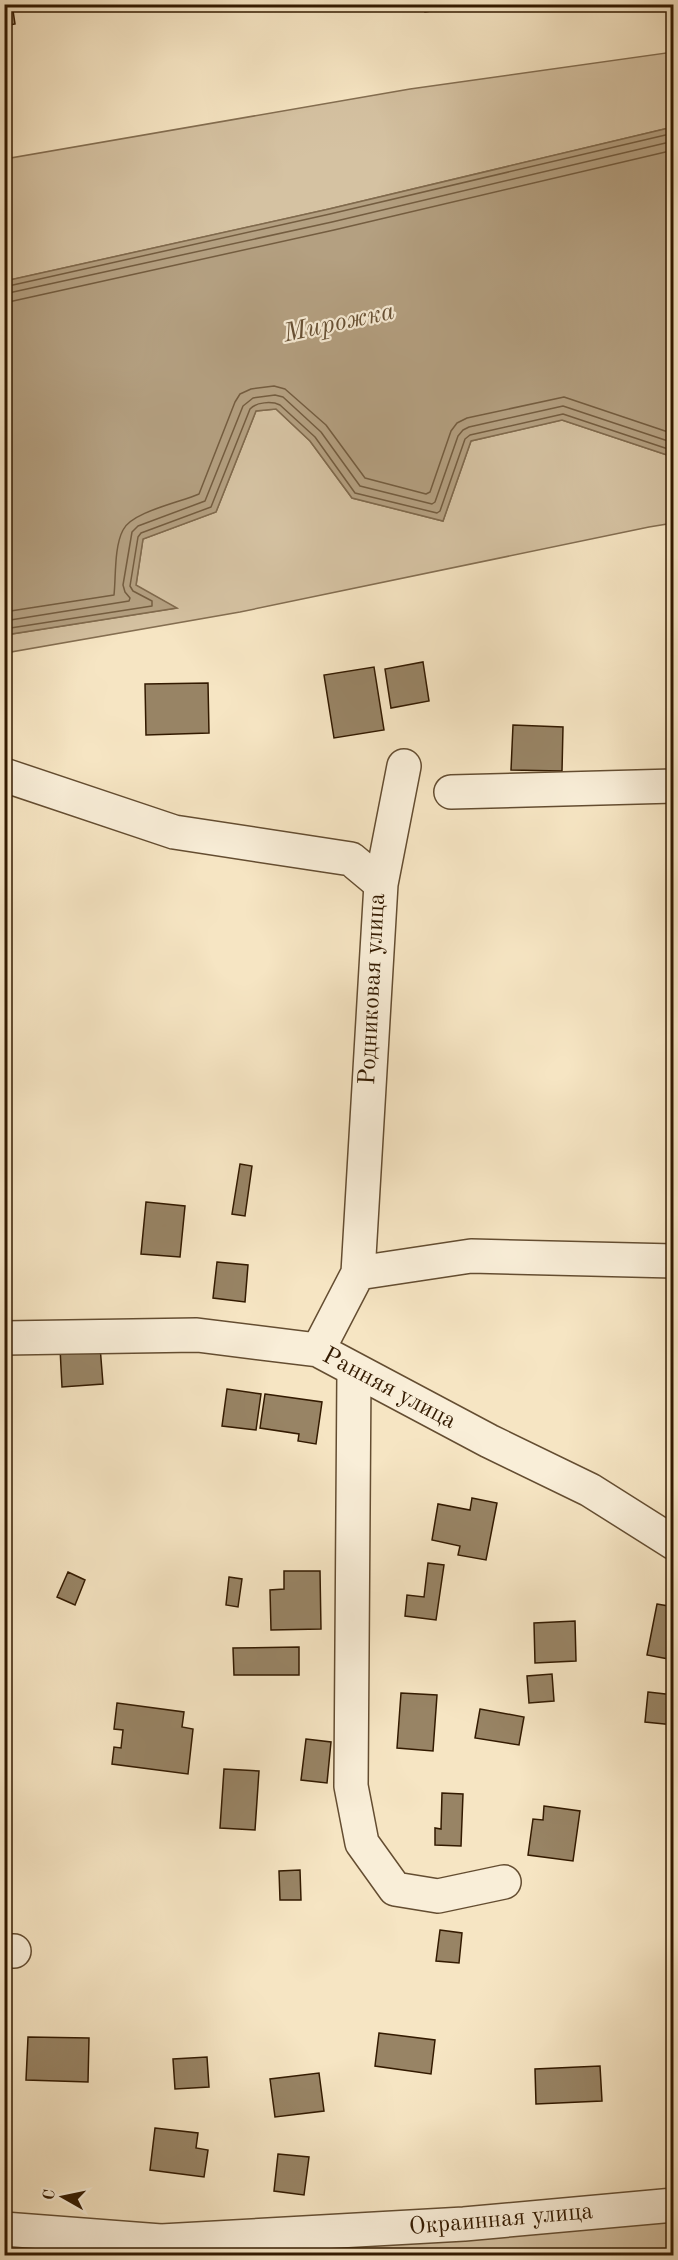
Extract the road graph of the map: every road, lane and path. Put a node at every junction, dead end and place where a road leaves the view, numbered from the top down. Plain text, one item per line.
1 (404, 766) dead end
2 (4, 775) edge
3 (674, 786) edge
4 (451, 792) dead end
5 (381, 884) junction
6 (674, 1261) edge
7 (358, 1273) junction
8 (4, 1338) edge
9 (318, 1350) junction
10 (354, 1371) junction
11 (674, 1543) edge
12 (504, 1882) dead end
13 (674, 2205) edge
14 (4, 2229) edge

1 - 5 street
2 - 5 street, Родниковая улица
3 - 4 street
5 - 7 street, Родниковая улица
6 - 7 street
7 - 9 street
8 - 9 street, Ранняя улица
9 - 10 street, Ранняя улица
10 - 11 street, Ранняя улица
10 - 12 street
13 - 14 street, Окраинная улица

